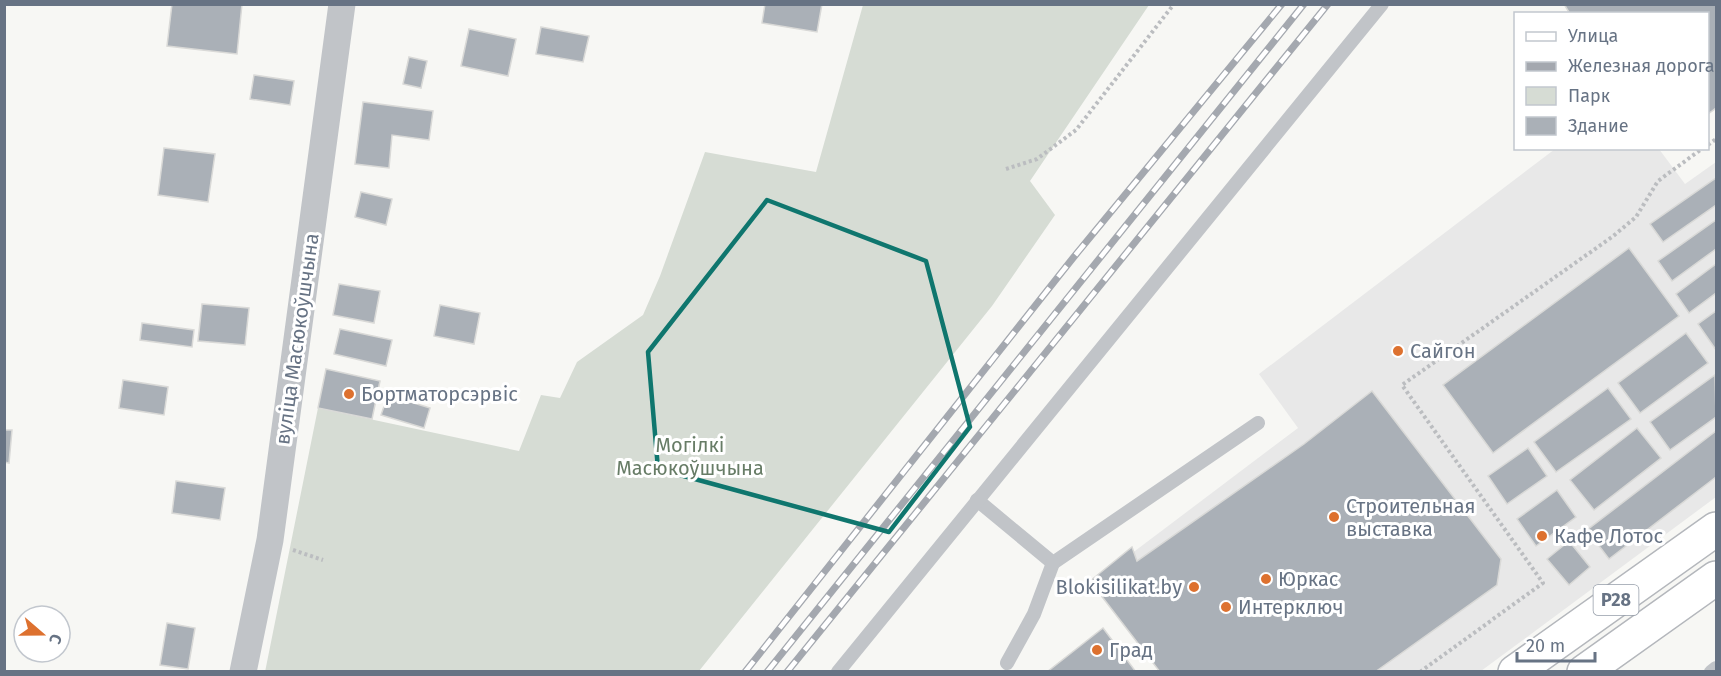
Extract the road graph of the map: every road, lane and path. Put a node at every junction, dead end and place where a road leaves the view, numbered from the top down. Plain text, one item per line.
1 (342, 4) edge
2 (1174, 4) edge
3 (1382, 4) edge
4 (1700, 150) edge
5 (1006, 169) dead end
6 (1258, 423) dead end
7 (977, 500) junction
8 (1716, 529) edge
9 (1053, 563) junction
10 (1716, 578) edge
11 (1007, 663) dead end
12 (1716, 668) edge
13 (243, 672) edge
14 (838, 672) edge
15 (1420, 672) edge
16 (1515, 672) edge
17 (1584, 672) edge
18 (1711, 672) edge

1 - 13 street, вуліца Масюкоўшчына
2 - 5 path
3 - 7 lane
4 - 15 path
6 - 9 lane
7 - 9 lane
7 - 14 lane
8 - 16 main road, Р28
9 - 11 lane
10 - 17 main road, Р28
12 - 18 lane

